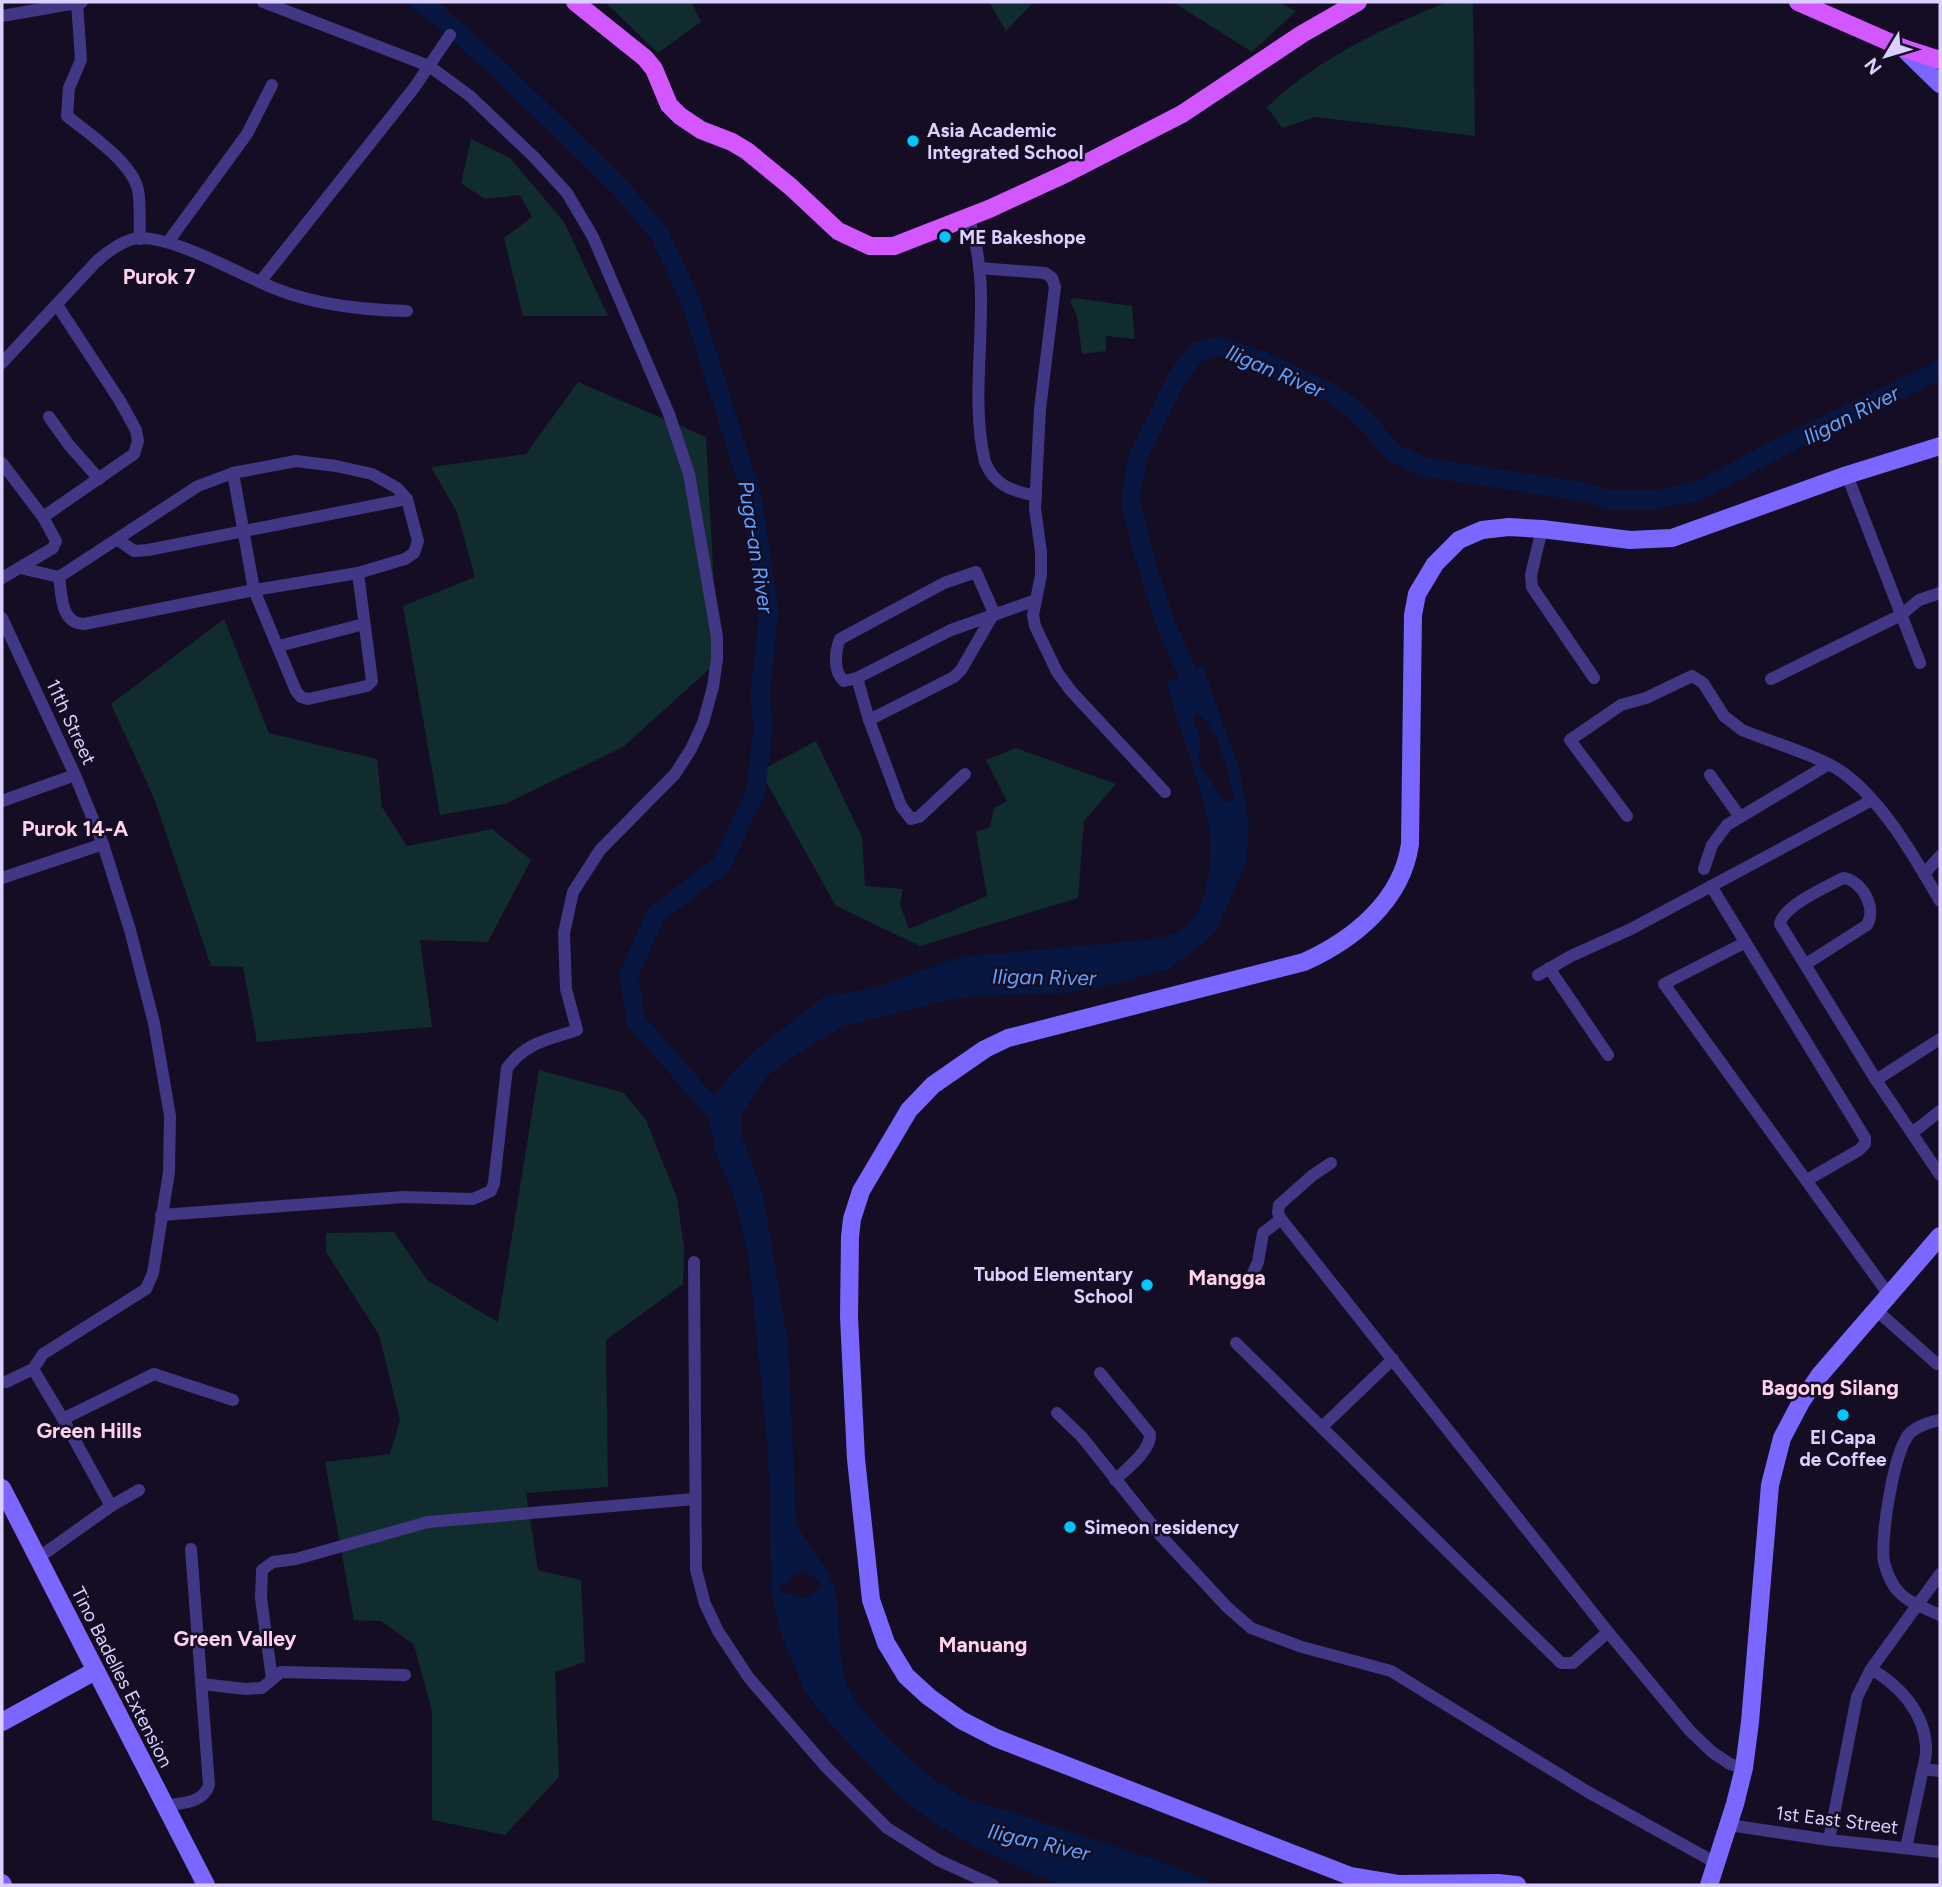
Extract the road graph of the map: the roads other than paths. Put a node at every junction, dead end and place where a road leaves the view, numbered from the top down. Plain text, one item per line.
1 (79, 2) edge
2 (263, 2) edge
3 (575, 2) edge
4 (1798, 2) edge
5 (1346, 4) edge
6 (2, 16) edge
7 (450, 35) dead end
8 (1903, 48) junction
9 (1940, 60) edge
10 (429, 66) junction
11 (1940, 83) edge
12 (272, 85) dead end
13 (968, 218) junction
14 (140, 239) junction
15 (168, 242) junction
16 (979, 268) junction
17 (260, 282) junction
18 (57, 305) junction
19 (407, 312) dead end
20 (3, 360) edge
21 (49, 417) dead end
22 (1940, 446) edge
23 (2, 463) edge
24 (233, 473) junction
25 (1847, 475) junction
26 (99, 479) junction
27 (1036, 496) junction
28 (407, 499) junction
29 (43, 517) junction
30 (1542, 529) junction
31 (243, 532) junction
32 (118, 540) junction
33 (20, 568) junction
34 (358, 573) junction
35 (59, 577) junction
36 (2, 578) edge
37 (254, 590) junction
38 (1940, 593) edge
39 (1035, 600) junction
40 (994, 613) junction
41 (1901, 615) junction
42 (2, 618) edge
43 (364, 624) junction
44 (279, 646) junction
45 (1920, 663) dead end
46 (857, 678) junction
47 (1594, 678) dead end
48 (1771, 679) dead end
49 (869, 720) junction
50 (1829, 764) junction
51 (75, 775) junction
52 (965, 775) dead end
53 (1710, 775) dead end
54 (1166, 792) dead end
55 (2, 800) edge
56 (1872, 800) junction
57 (1627, 817) dead end
58 (1740, 817) junction
59 (103, 844) junction
60 (1940, 856) edge
61 (1704, 869) dead end
62 (1924, 874) junction
63 (2, 878) edge
64 (1712, 886) junction
65 (1940, 901) edge
66 (1744, 943) junction
67 (1806, 964) junction
68 (1549, 968) junction
69 (1538, 975) dead end
70 (1940, 1039) edge
71 (1608, 1055) dead end
72 (1876, 1080) junction
73 (1940, 1111) edge
74 (1912, 1133) junction
75 (1331, 1163) dead end
76 (1940, 1175) edge
77 (1807, 1180) junction
78 (161, 1215) junction
79 (1282, 1219) junction
80 (1940, 1236) edge
81 (694, 1262) dead end
82 (1253, 1273) dead end
83 (1889, 1295) junction
84 (1876, 1310) junction
85 (1236, 1343) dead end
86 (1393, 1359) junction
87 (1937, 1364) dead end
88 (33, 1370) junction
89 (1100, 1373) dead end
90 (6, 1382) dead end
91 (233, 1400) dead end
92 (1057, 1413) dead end
93 (63, 1419) junction
94 (1940, 1420) edge
95 (1322, 1427) junction
96 (1115, 1480) junction
97 (2, 1488) edge
98 (139, 1490) dead end
99 (694, 1499) junction
100 (111, 1506) junction
101 (191, 1549) dead end
102 (38, 1558) junction
103 (1940, 1574) edge
104 (1919, 1606) junction
105 (1940, 1615) edge
106 (1608, 1632) junction
107 (1871, 1669) junction
108 (95, 1671) junction
109 (405, 1675) dead end
110 (272, 1679) junction
111 (202, 1684) junction
112 (2, 1723) edge
113 (1744, 1768) junction
114 (1923, 1769) junction
115 (1940, 1771) edge
116 (163, 1806) junction
117 (1729, 1825) junction
118 (1829, 1840) junction
119 (1906, 1848) junction
120 (1940, 1852) edge
121 (1716, 1863) junction
122 (206, 1885) edge
123 (993, 1885) edge
124 (1517, 1885) edge
125 (1709, 1885) edge

1 - 6 street
1 - 14 street
2 - 10 street
3 - 13 main road
4 - 8 main road
5 - 13 main road
7 - 10 street
8 - 9 main road
8 - 11 street
10 - 17 street
10 - 78 street
12 - 15 street
13 - 16 street
14 - 15 street
14 - 18 street
15 - 17 street
16 - 27 street
16 - 27 street
17 - 19 street
18 - 20 street
18 - 26 street
21 - 26 street
22 - 25 street
23 - 29 street
24 - 28 street
24 - 31 street
24 - 32 street
25 - 30 street
25 - 41 street
26 - 29 street
27 - 39 street
28 - 31 street
28 - 34 street
29 - 33 street
30 - 47 street
30 - 124 street
31 - 32 street
31 - 37 street
32 - 35 street
33 - 35 street
33 - 36 street
34 - 37 street
34 - 43 street
35 - 37 street
37 - 44 street
38 - 41 street
39 - 40 street
39 - 54 street
40 - 46 street
40 - 46 street
40 - 49 street
41 - 45 street
41 - 48 street
42 - 51 street, 11th Street
43 - 44 street
43 - 44 street
46 - 49 street
49 - 52 street
50 - 56 street
50 - 57 street
50 - 58 street
51 - 55 street
51 - 59 street, 11th Street
53 - 58 street
56 - 62 street
56 - 64 street
58 - 61 street
59 - 63 street
59 - 78 street, 11th Street
60 - 62 street
62 - 65 street
64 - 66 street
64 - 68 street
66 - 77 street
66 - 77 street
67 - 67 street
67 - 72 street
68 - 69 street
68 - 71 street
70 - 72 street
72 - 74 street
73 - 74 street
74 - 76 street
75 - 79 street
77 - 83 street
78 - 88 street, 11th Street
79 - 82 street
79 - 86 street
80 - 83 street
81 - 99 street
83 - 84 street
84 - 87 street
84 - 113 street
85 - 95 street
86 - 95 street
86 - 106 street
88 - 90 street
88 - 93 street
89 - 96 street
91 - 93 street
92 - 96 street
93 - 100 street
94 - 104 street
95 - 106 street
96 - 121 street
97 - 102 street, Tino Badelles Extension
98 - 100 street
99 - 110 street
99 - 123 street
100 - 102 street
101 - 111 street
102 - 108 street, Tino Badelles Extension
103 - 104 street
104 - 105 street
104 - 107 street
106 - 113 street
107 - 114 street
107 - 118 street
108 - 112 street
108 - 116 street, Tino Badelles Extension
109 - 110 street
110 - 111 street
111 - 116 street
113 - 117 street
114 - 115 street
114 - 119 street
116 - 122 street, Tino Badelles Extension
117 - 118 street, 1st East Street
117 - 121 street
118 - 119 street, 1st East Street
119 - 120 street, 1st East Street
121 - 125 street

